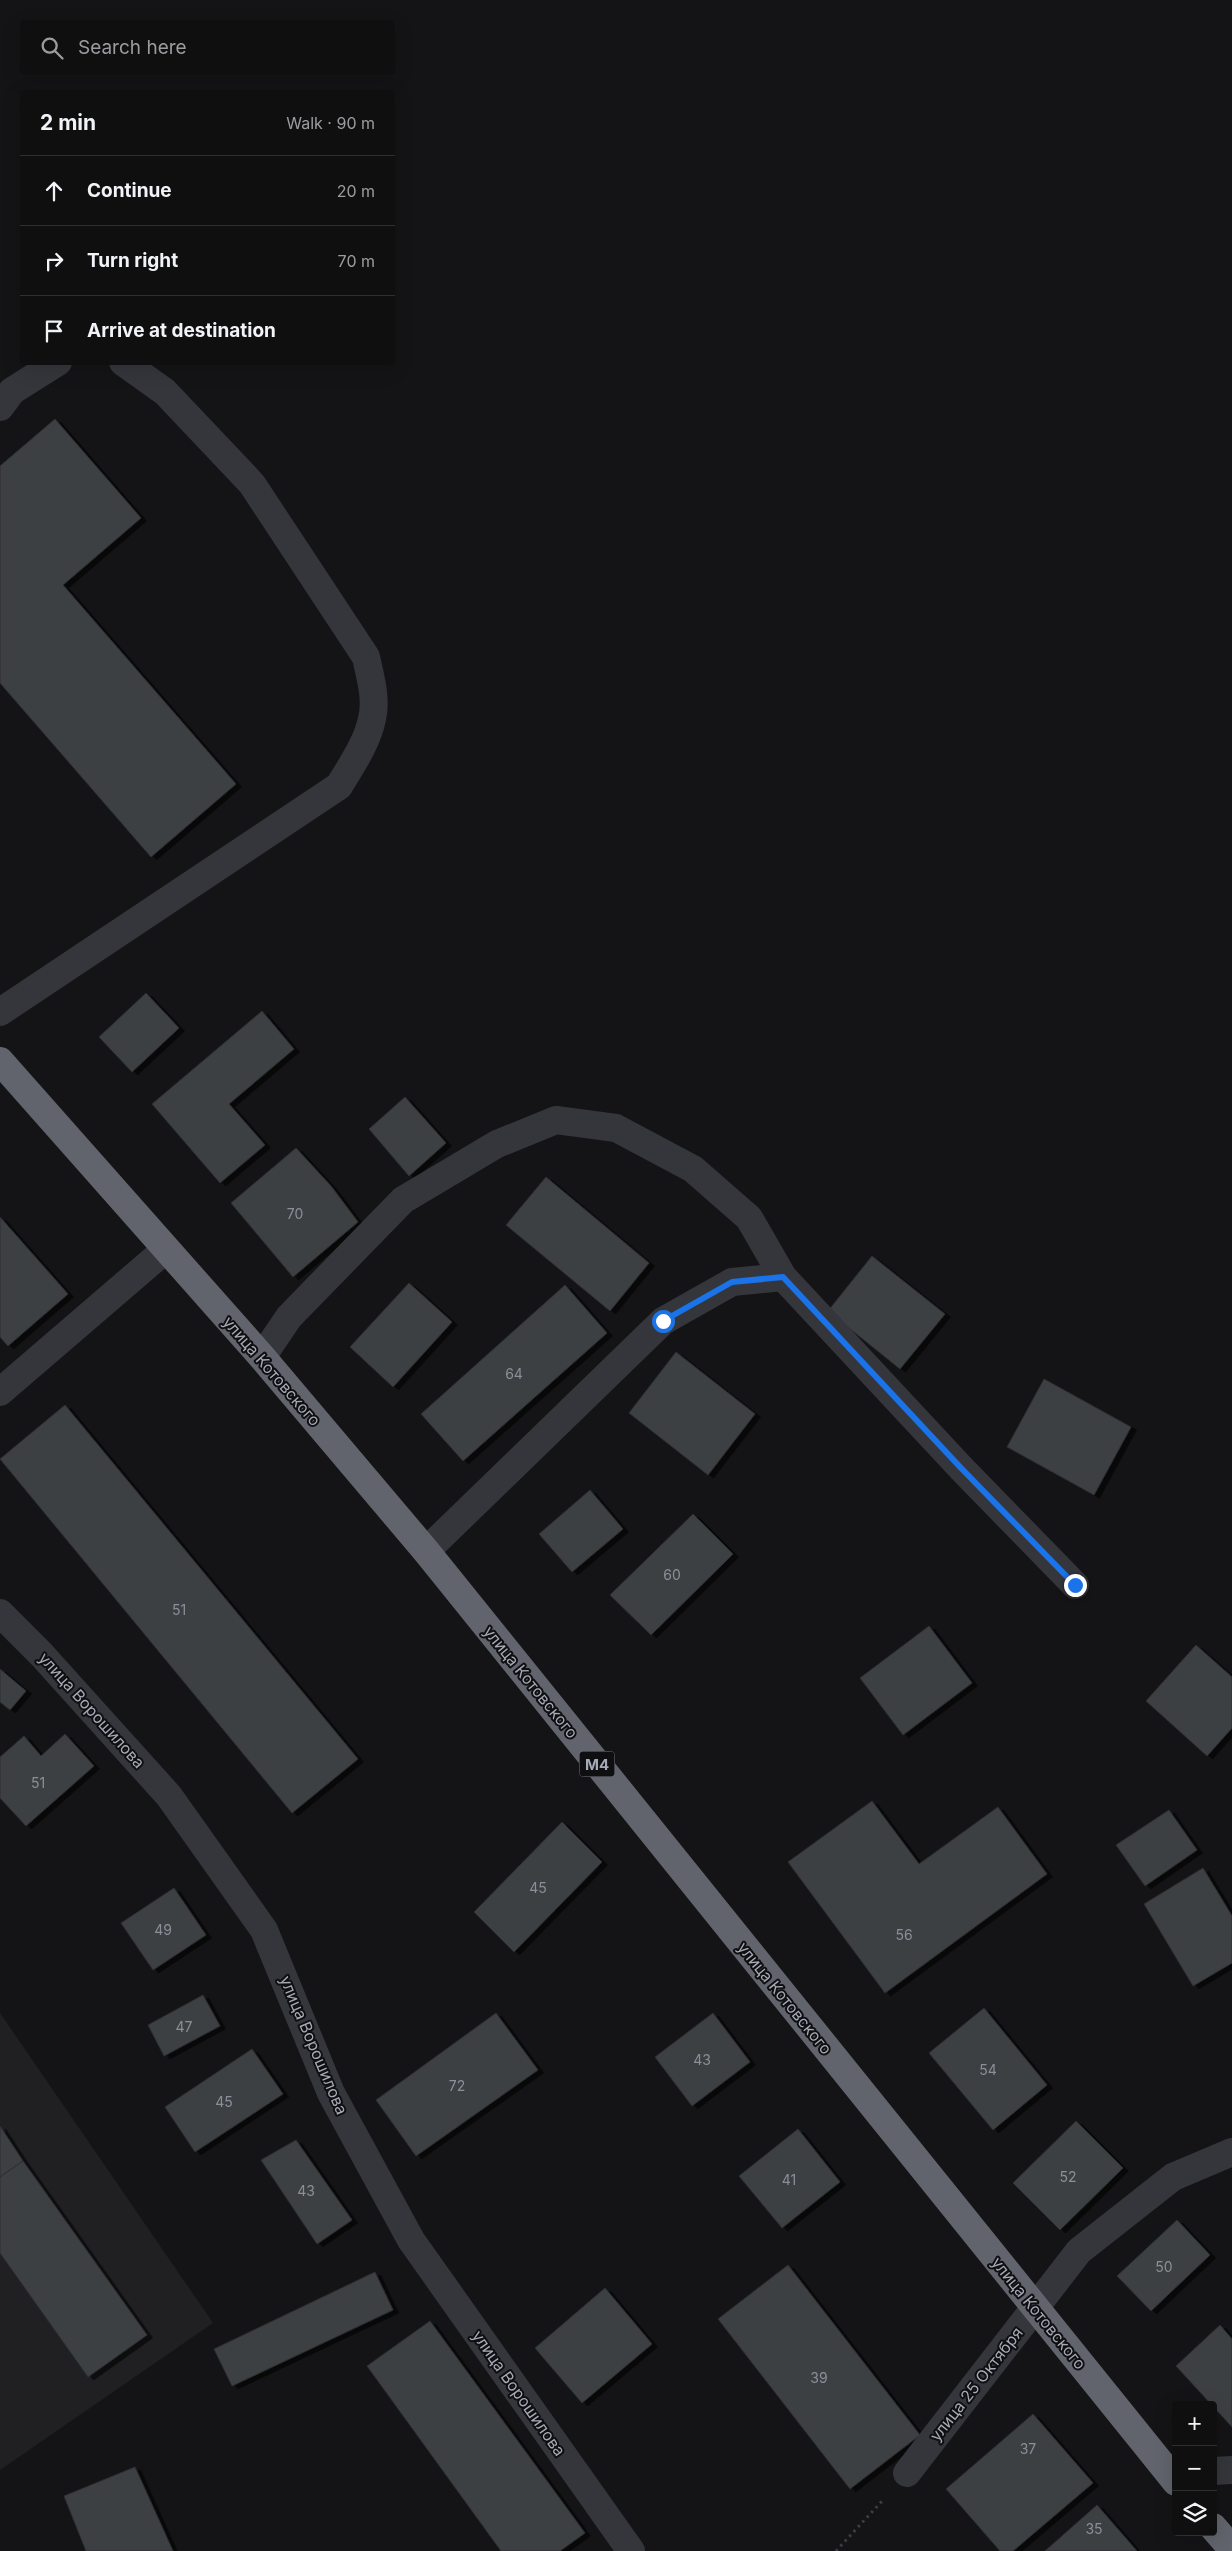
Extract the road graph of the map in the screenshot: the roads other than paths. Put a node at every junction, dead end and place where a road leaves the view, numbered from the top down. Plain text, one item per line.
1 (53, 365) edge
2 (127, 365) edge
3 (0, 407) edge
4 (0, 1012) edge
5 (0, 1061) edge
6 (165, 1250) junction
7 (783, 1277) junction
8 (262, 1357) junction
9 (0, 1392) edge
10 (426, 1551) junction
11 (1075, 1585) dead end
12 (0, 1613) edge
13 (1232, 2152) edge
14 (1034, 2308) junction
15 (1232, 2470) edge
16 (1217, 2471) edge
17 (907, 2473) road end
18 (1172, 2474) edge
19 (1217, 2532) edge
20 (1232, 2549) edge
21 (631, 2551) edge

1 - 3 street
2 - 4 street
5 - 6 highway, улица Котовского / M4
6 - 8 highway, улица Котовского / M4
6 - 9 street
7 - 8 street
7 - 10 street
7 - 11 street
8 - 10 highway, улица Котовского / M4
10 - 14 highway, улица Котовского / M4
12 - 21 street, улица Ворошилова
13 - 14 street, улица 25 Октября
14 - 17 street, улица 25 Октября
14 - 18 highway, улица Котовского / M4
15 - 16 street
19 - 20 highway

